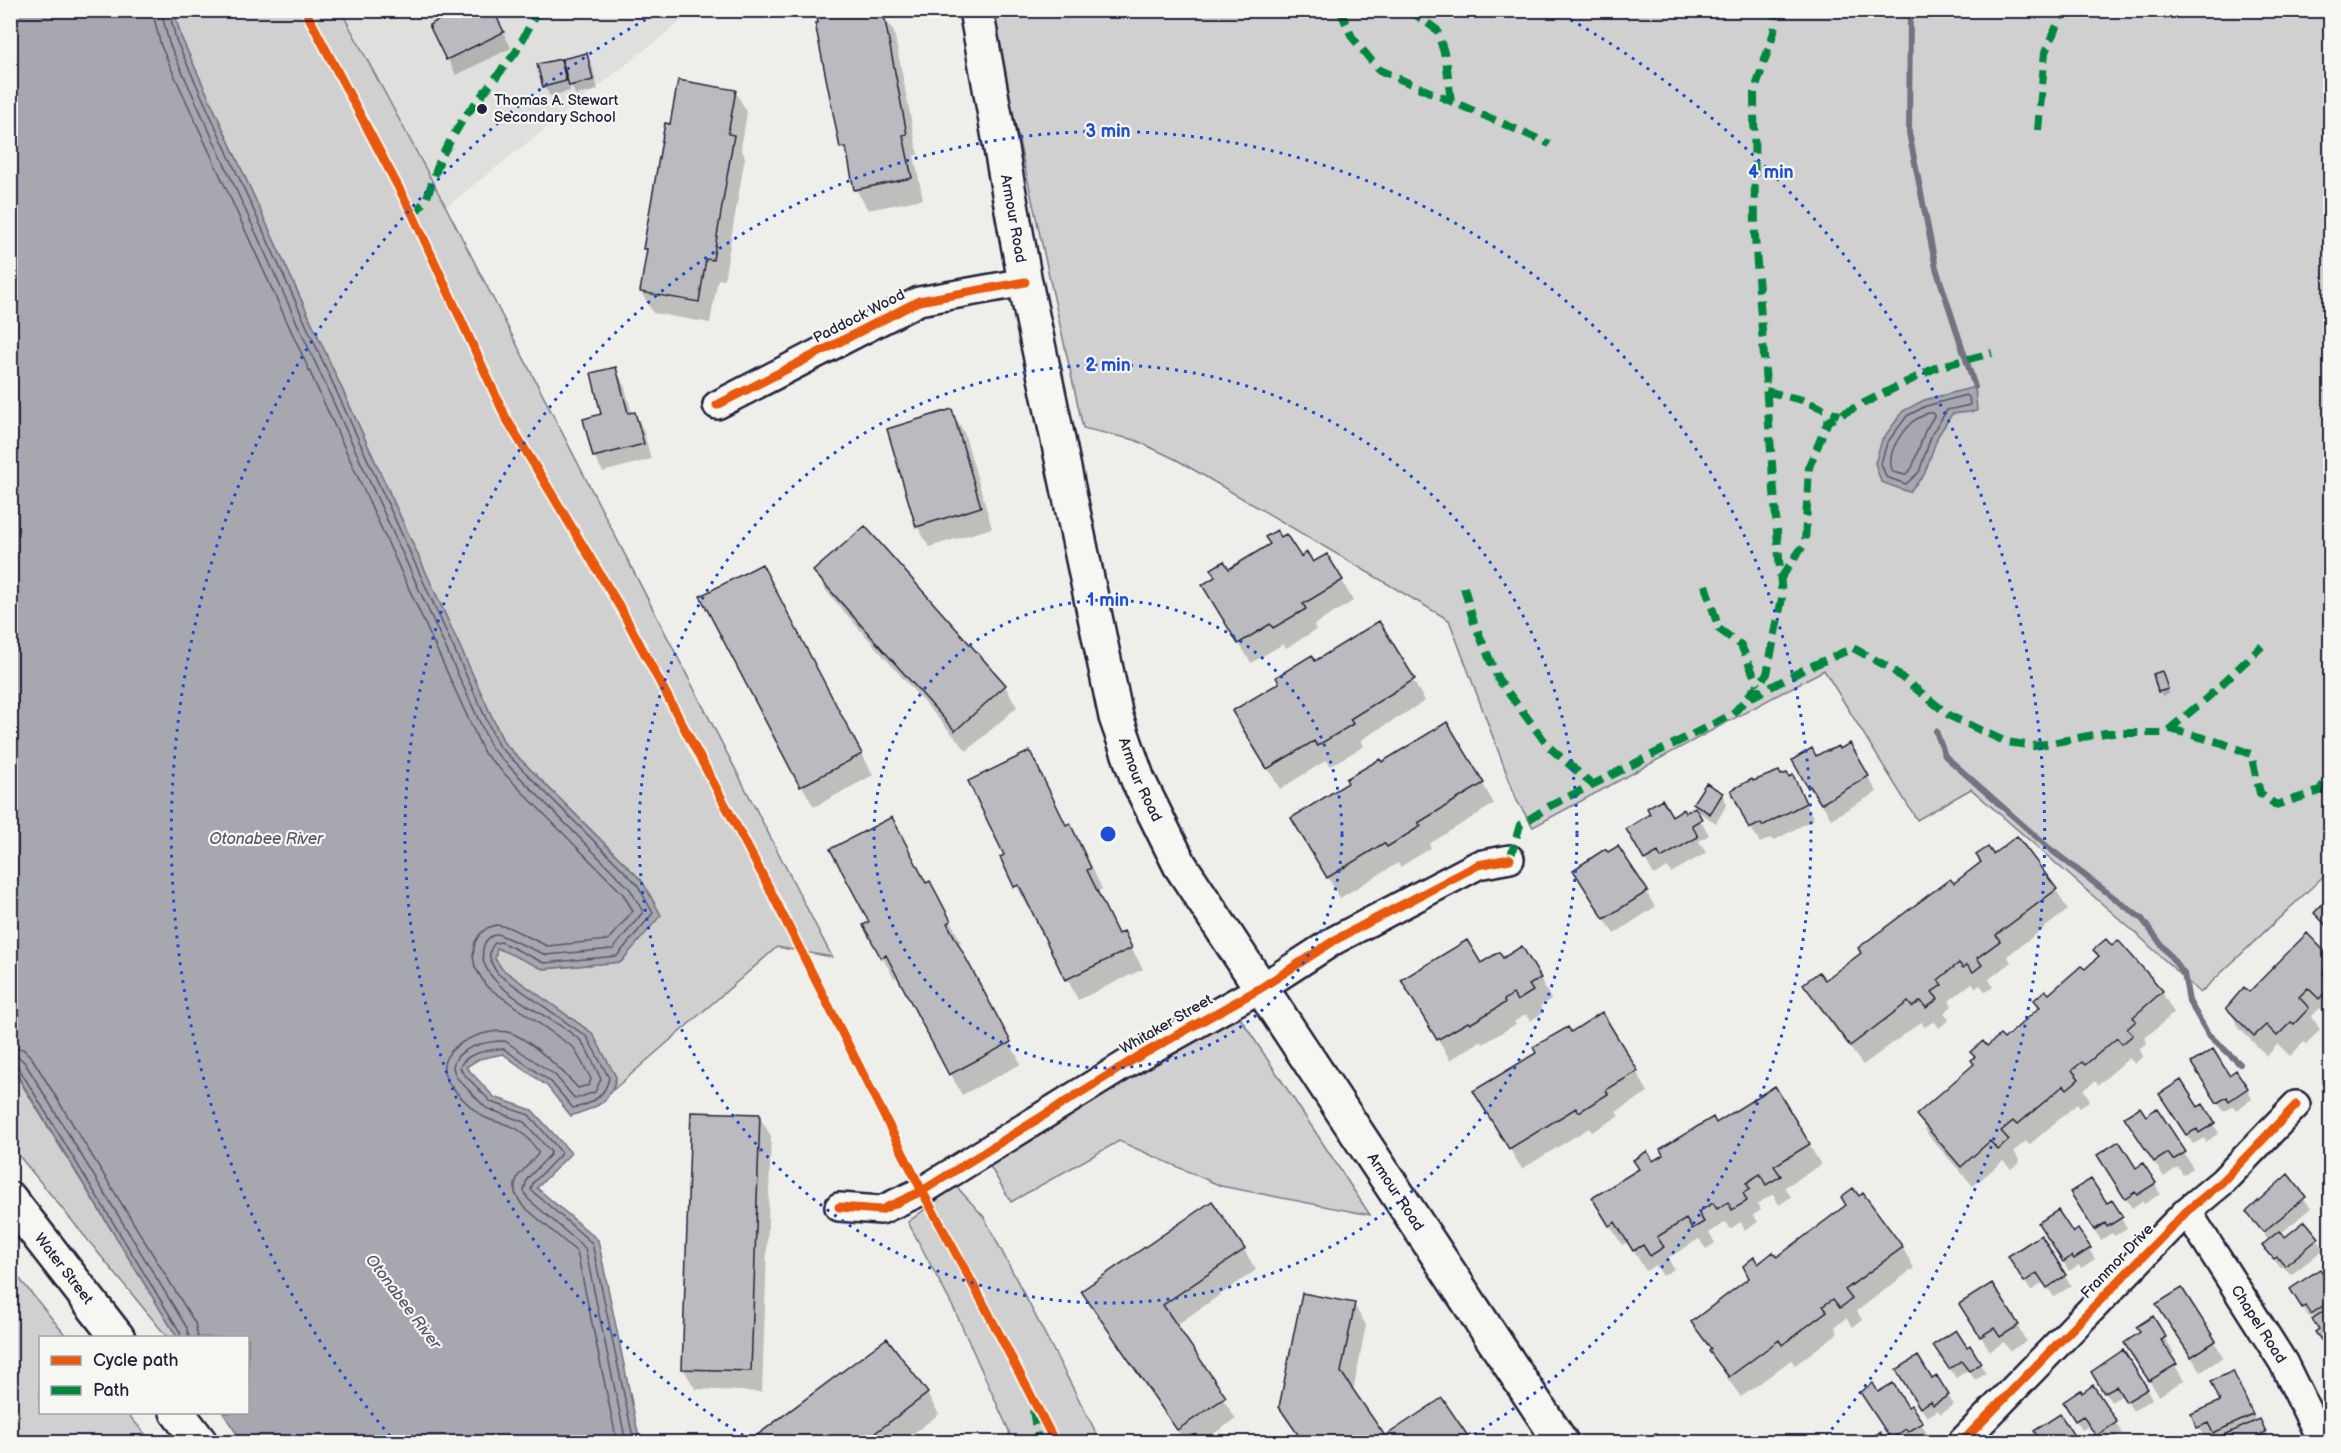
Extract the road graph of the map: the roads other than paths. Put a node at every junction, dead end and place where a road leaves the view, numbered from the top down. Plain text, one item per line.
1 (976, 10) edge
2 (1025, 282) junction
3 (717, 405) dead end
4 (1510, 859) dead end
5 (1261, 988) junction
6 (2296, 1104) dead end
7 (10, 1199) edge
8 (839, 1208) dead end
9 (2187, 1211) junction
10 (116, 1336) edge
11 (178, 1414) edge
12 (1976, 1437) edge
13 (200, 1443) edge
14 (1561, 1443) edge
15 (2322, 1443) edge

1 - 2 main road, Armour Road
2 - 3 street, Paddock Wood
2 - 5 main road, Armour Road
4 - 5 street, Whitaker Street
5 - 8 street, Whitaker Street
5 - 14 main road, Armour Road
6 - 9 street, Franmor Drive
7 - 10 main road, Water Street
9 - 12 street, Franmor Drive
9 - 15 street, Chapel Road
11 - 13 main road

